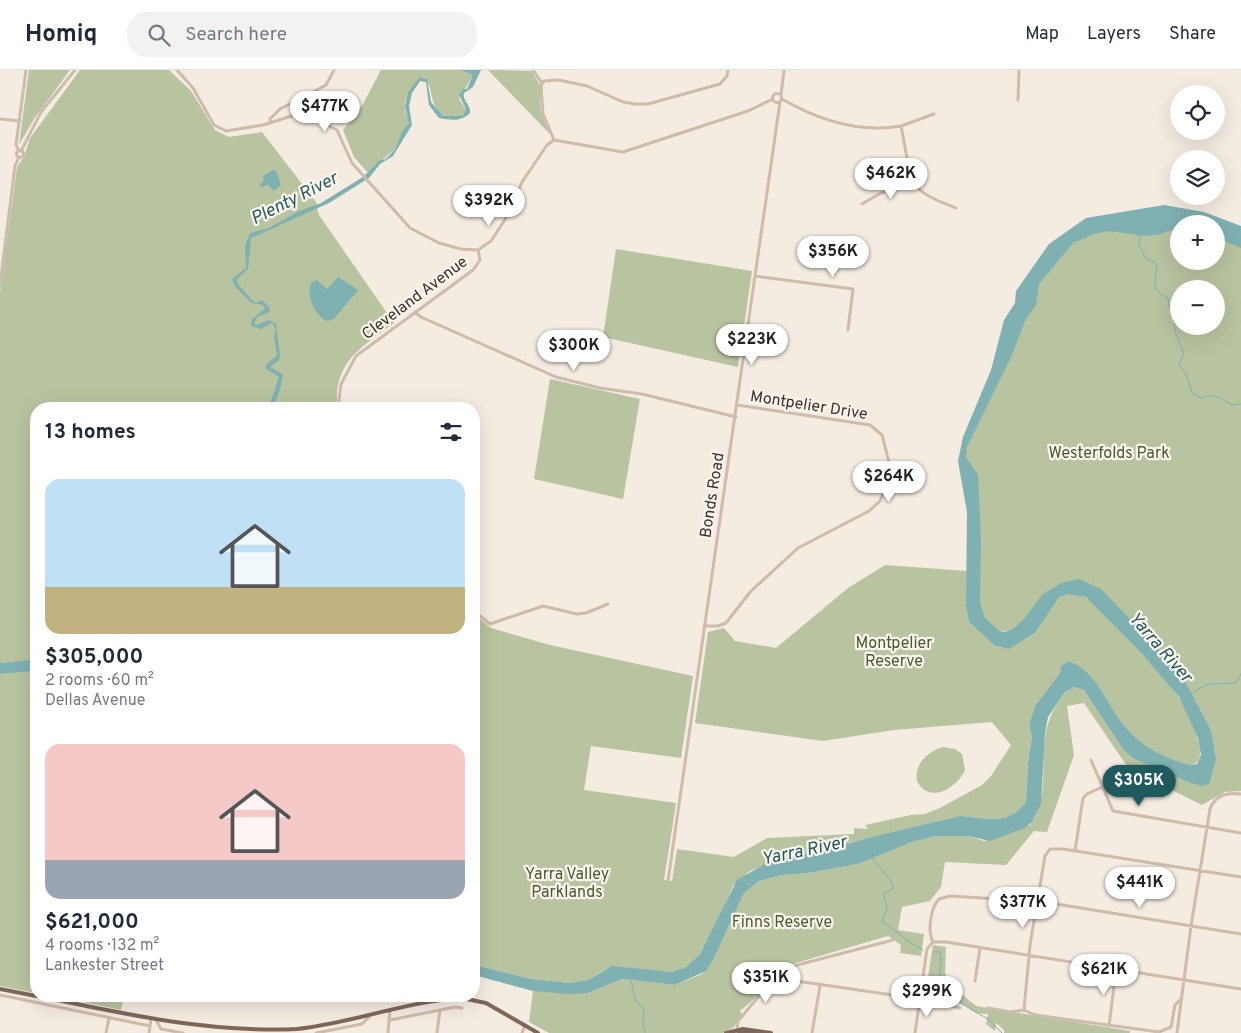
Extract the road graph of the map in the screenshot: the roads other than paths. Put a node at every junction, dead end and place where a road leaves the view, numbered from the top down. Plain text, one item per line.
1 (26, 70) edge
2 (75, 70) edge
3 (177, 70) edge
4 (186, 70) edge
5 (334, 70) edge
6 (533, 70) edge
7 (728, 70) edge
8 (784, 70) edge
9 (1020, 70) edge
10 (183, 75) junction
11 (542, 83) junction
12 (778, 99) junction
13 (1018, 100) dead end
14 (934, 114) dead end
15 (0, 119) edge
16 (20, 121) junction
17 (270, 123) junction
18 (901, 126) junction
19 (554, 140) junction
20 (20, 151) junction
21 (914, 181) junction
22 (862, 204) dead end
23 (956, 208) dead end
24 (478, 250) junction
25 (756, 276) junction
26 (0, 285) edge
27 (415, 312) junction
28 (848, 330) dead end
29 (339, 402) edge
30 (737, 405) junction
31 (736, 417) junction
32 (608, 604) dead end
33 (480, 616) edge
34 (704, 626) junction
35 (1091, 760) dead end
36 (1102, 787) junction
37 (1241, 794) edge
38 (1207, 827) junction
39 (1241, 833) edge
40 (1076, 851) junction
41 (1199, 871) junction
42 (1241, 878) edge
43 (668, 881) dead end
44 (1037, 902) junction
45 (1191, 926) junction
46 (1241, 934) edge
47 (893, 940) dead end
48 (932, 942) junction
49 (980, 948) junction
50 (1028, 956) junction
51 (1116, 970) junction
52 (776, 978) junction
53 (1183, 980) junction
54 (975, 981) dead end
55 (820, 986) junction
56 (0, 989) edge
57 (1241, 989) edge
58 (0, 995) edge
59 (30, 995) edge
60 (1180, 999) junction
61 (920, 1000) junction
62 (30, 1001) edge
63 (33, 1002) edge
64 (66, 1002) edge
65 (439, 1002) edge
66 (480, 1002) edge
67 (462, 1008) dead end
68 (960, 1008) dead end
69 (988, 1008) dead end
70 (440, 1010) junction
71 (1024, 1010) junction
72 (388, 1011) junction
73 (370, 1015) junction
74 (109, 1018) junction
75 (154, 1020) junction
76 (390, 1020) junction
77 (324, 1024) junction
78 (150, 1026) junction
79 (527, 1026) junction
80 (1109, 1026) junction
81 (230, 1031) edge
82 (739, 1031) edge
83 (325, 1032) edge
84 (106, 1033) edge
85 (149, 1033) edge
86 (183, 1033) edge
87 (316, 1033) edge
88 (388, 1033) edge
89 (437, 1033) edge
90 (523, 1033) edge
91 (538, 1033) edge
92 (726, 1033) edge
93 (757, 1033) edge
94 (771, 1033) edge
95 (812, 1033) edge
96 (915, 1033) edge
97 (1177, 1033) edge

1 - 16 street
2 - 20 street
3 - 10 street
4 - 10 street
5 - 17 street
6 - 11 street
7 - 11 street
8 - 12 street, Bonds Road
9 - 13 street
10 - 17 street
11 - 19 street
12 - 18 street
12 - 19 street
12 - 25 street, Bonds Road
14 - 18 street
15 - 16 street
16 - 20 street
17 - 24 street
18 - 21 street
19 - 24 street, Cleveland Avenue
20 - 26 street
21 - 22 street
21 - 23 street
24 - 27 street, Cleveland Avenue
25 - 28 street
25 - 30 street, Bonds Road
27 - 29 street, Cleveland Avenue
27 - 31 street
30 - 31 street, Bonds Road
30 - 34 street, Montpelier Drive
31 - 34 street, Bonds Road
32 - 33 street
34 - 43 street, Bonds Road
35 - 36 street
36 - 38 street
36 - 40 street
37 - 38 street
38 - 39 street
38 - 41 street
40 - 41 street
40 - 44 street
41 - 42 street
41 - 45 street
44 - 45 street
44 - 48 street
44 - 50 street
45 - 46 street
45 - 53 street
47 - 52 street
48 - 49 street
48 - 61 street
49 - 50 street
49 - 54 street
50 - 51 street
50 - 71 street
51 - 53 street
51 - 80 street
52 - 55 street
52 - 82 street
53 - 57 street
53 - 60 street
55 - 61 street
55 - 95 street
56 - 59 main road
58 - 62 street
60 - 80 street
60 - 97 street
61 - 68 street
61 - 96 street
63 - 74 street
64 - 75 main road
65 - 72 main road
66 - 79 main road
67 - 70 street
69 - 71 street
70 - 76 street
70 - 89 street
71 - 80 street
72 - 73 main road
72 - 76 street
73 - 77 main road
73 - 83 street
74 - 78 street
74 - 84 street
75 - 78 street
75 - 81 main road
75 - 86 street
76 - 88 street
77 - 81 main road
77 - 83 street
78 - 85 street
79 - 90 street
79 - 91 main road
82 - 92 main road
82 - 93 main road
82 - 94 main road
83 - 87 street

